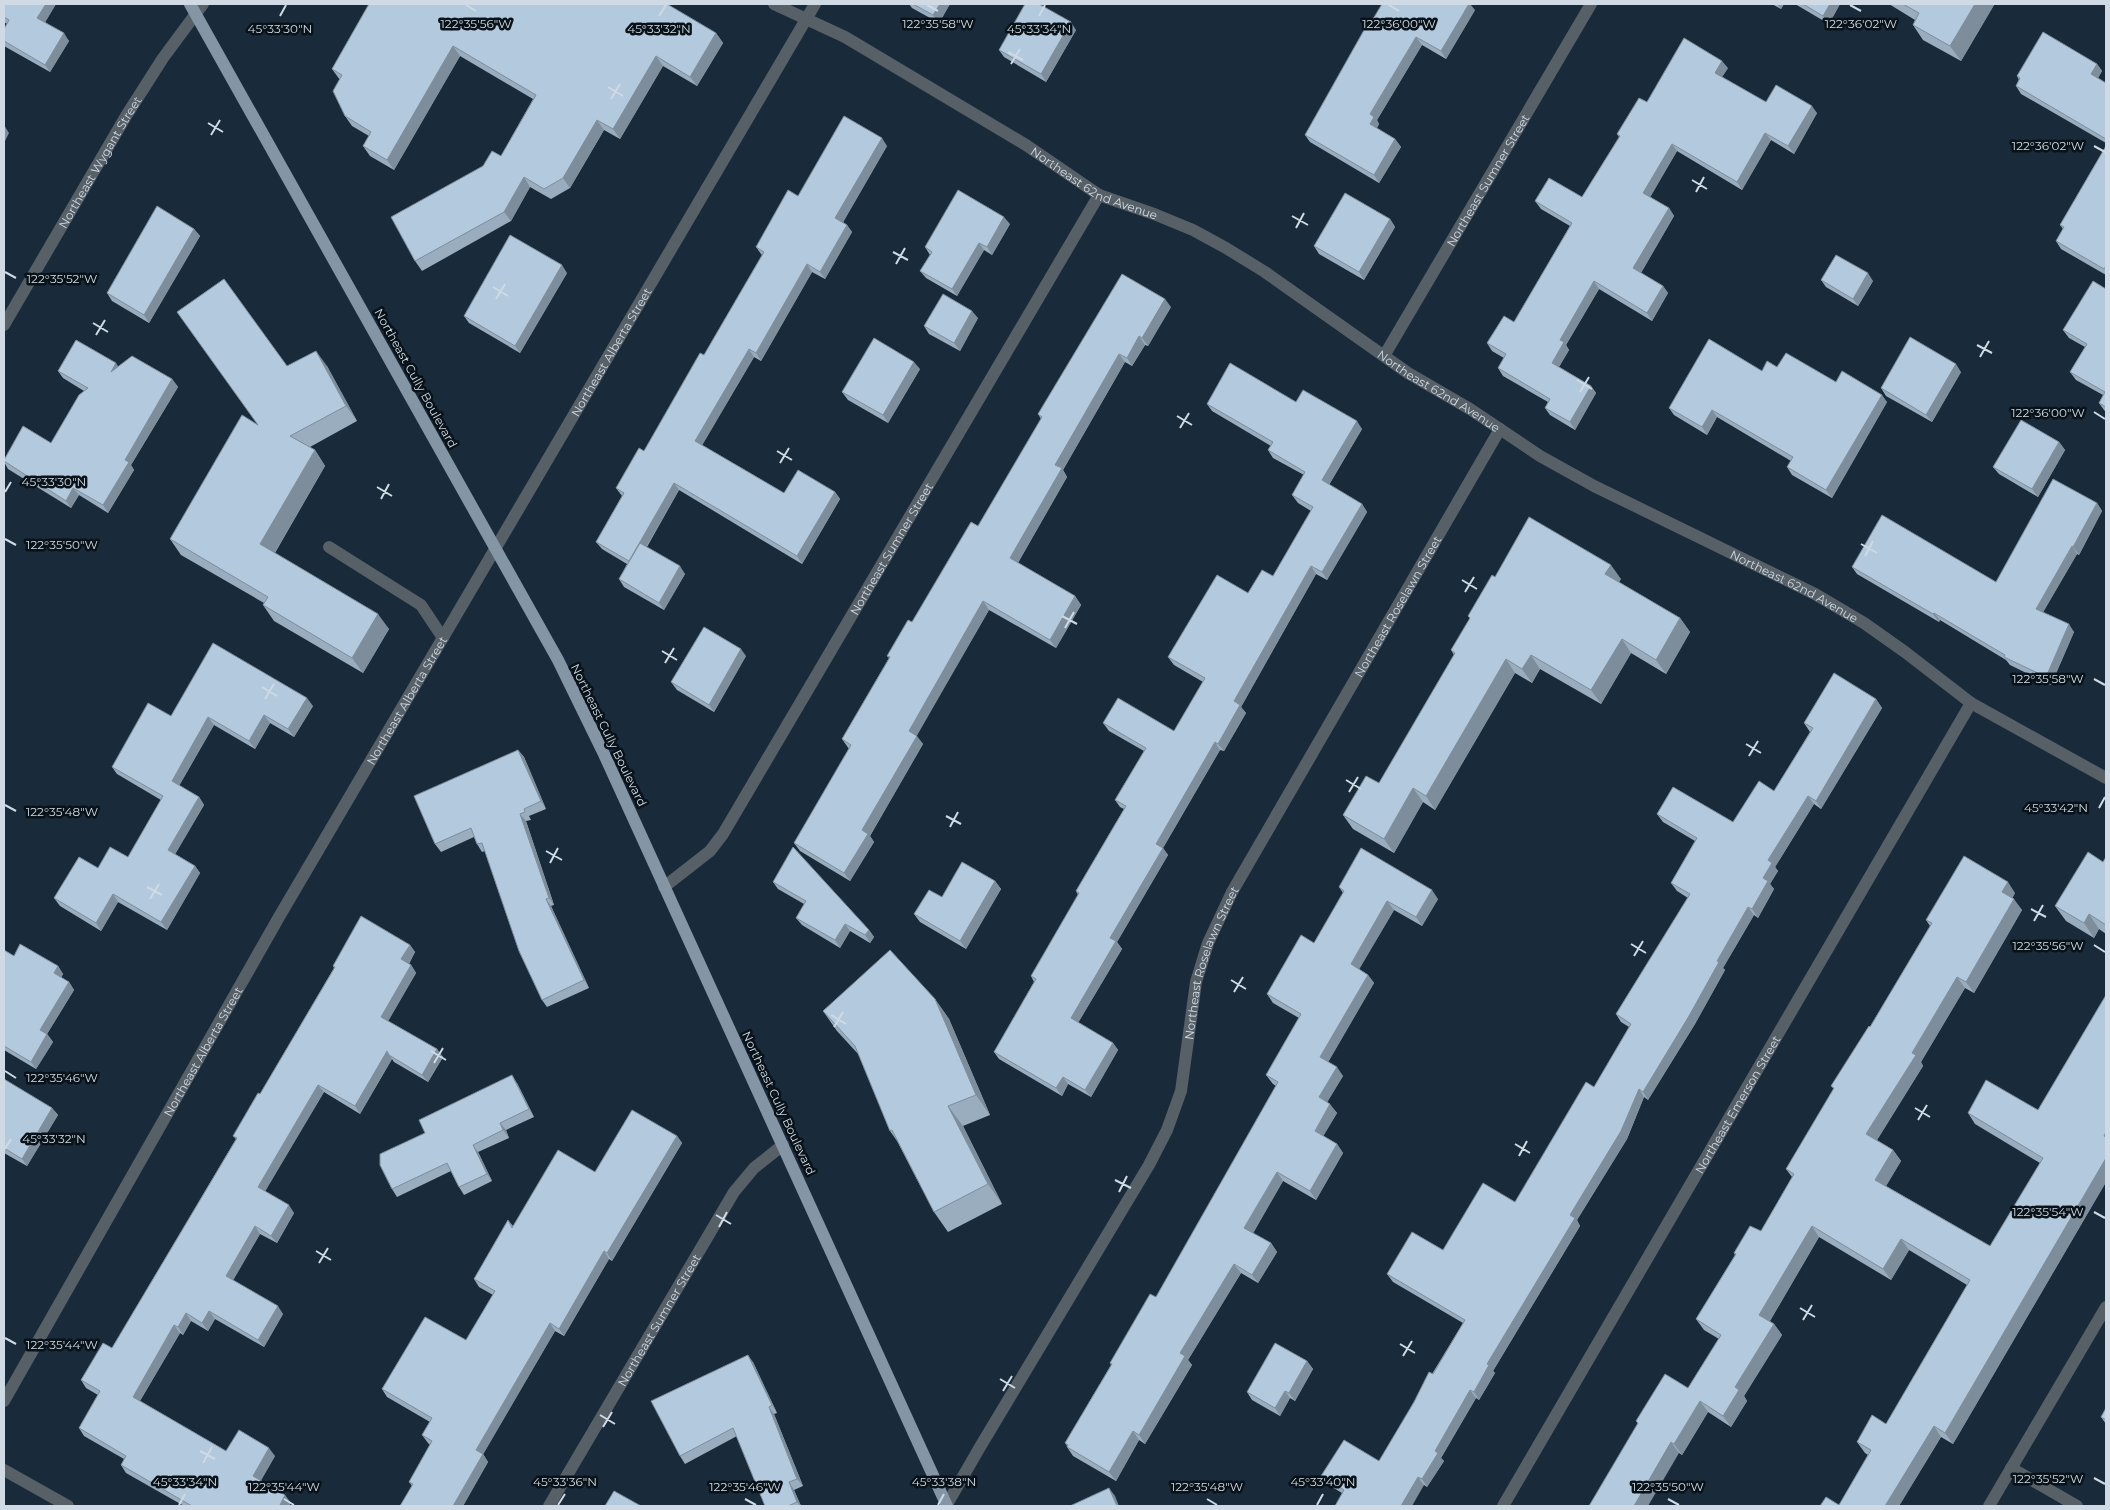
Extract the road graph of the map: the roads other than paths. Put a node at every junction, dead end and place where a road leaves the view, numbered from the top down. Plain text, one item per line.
1 (774, 4) edge
2 (815, 4) edge
3 (1591, 4) edge
4 (196, 7) edge
5 (806, 19) junction
6 (1099, 195) junction
7 (4, 325) edge
8 (1384, 356) junction
9 (1500, 429) junction
10 (329, 547) dead end
11 (496, 549) junction
12 (443, 638) junction
13 (1971, 703) junction
14 (2106, 778) edge
15 (664, 887) junction
16 (783, 1145) junction
17 (2106, 1306) edge
18 (4, 1400) edge
19 (2011, 1468) junction
20 (4, 1470) edge
21 (68, 1506) edge
22 (549, 1506) edge
23 (946, 1506) edge
24 (1503, 1506) edge
25 (1989, 1506) edge
26 (2077, 1506) edge

1 - 5 street, Northeast 62nd Avenue
2 - 5 street, Northeast Alberta Street
3 - 8 street, Northeast Sumner Street
4 - 7 street, Northeast Wygant Street
4 - 11 main road, Northeast Cully Boulevard
5 - 6 street, Northeast 62nd Avenue
5 - 11 street, Northeast Alberta Street
6 - 8 street, Northeast 62nd Avenue
6 - 15 street, Northeast Sumner Street
8 - 9 street, Northeast 62nd Avenue
9 - 13 street, Northeast 62nd Avenue
9 - 23 street, Northeast Roselawn Street
10 - 12 street
11 - 12 street, Northeast Alberta Street
11 - 15 main road, Northeast Cully Boulevard
12 - 18 street, Northeast Alberta Street
13 - 14 street, Northeast 62nd Avenue
13 - 24 street, Northeast Emerson Street
15 - 16 main road, Northeast Cully Boulevard
16 - 22 street, Northeast Sumner Street
16 - 23 main road, Northeast Cully Boulevard
17 - 19 street
19 - 25 street
19 - 26 street
20 - 21 street

